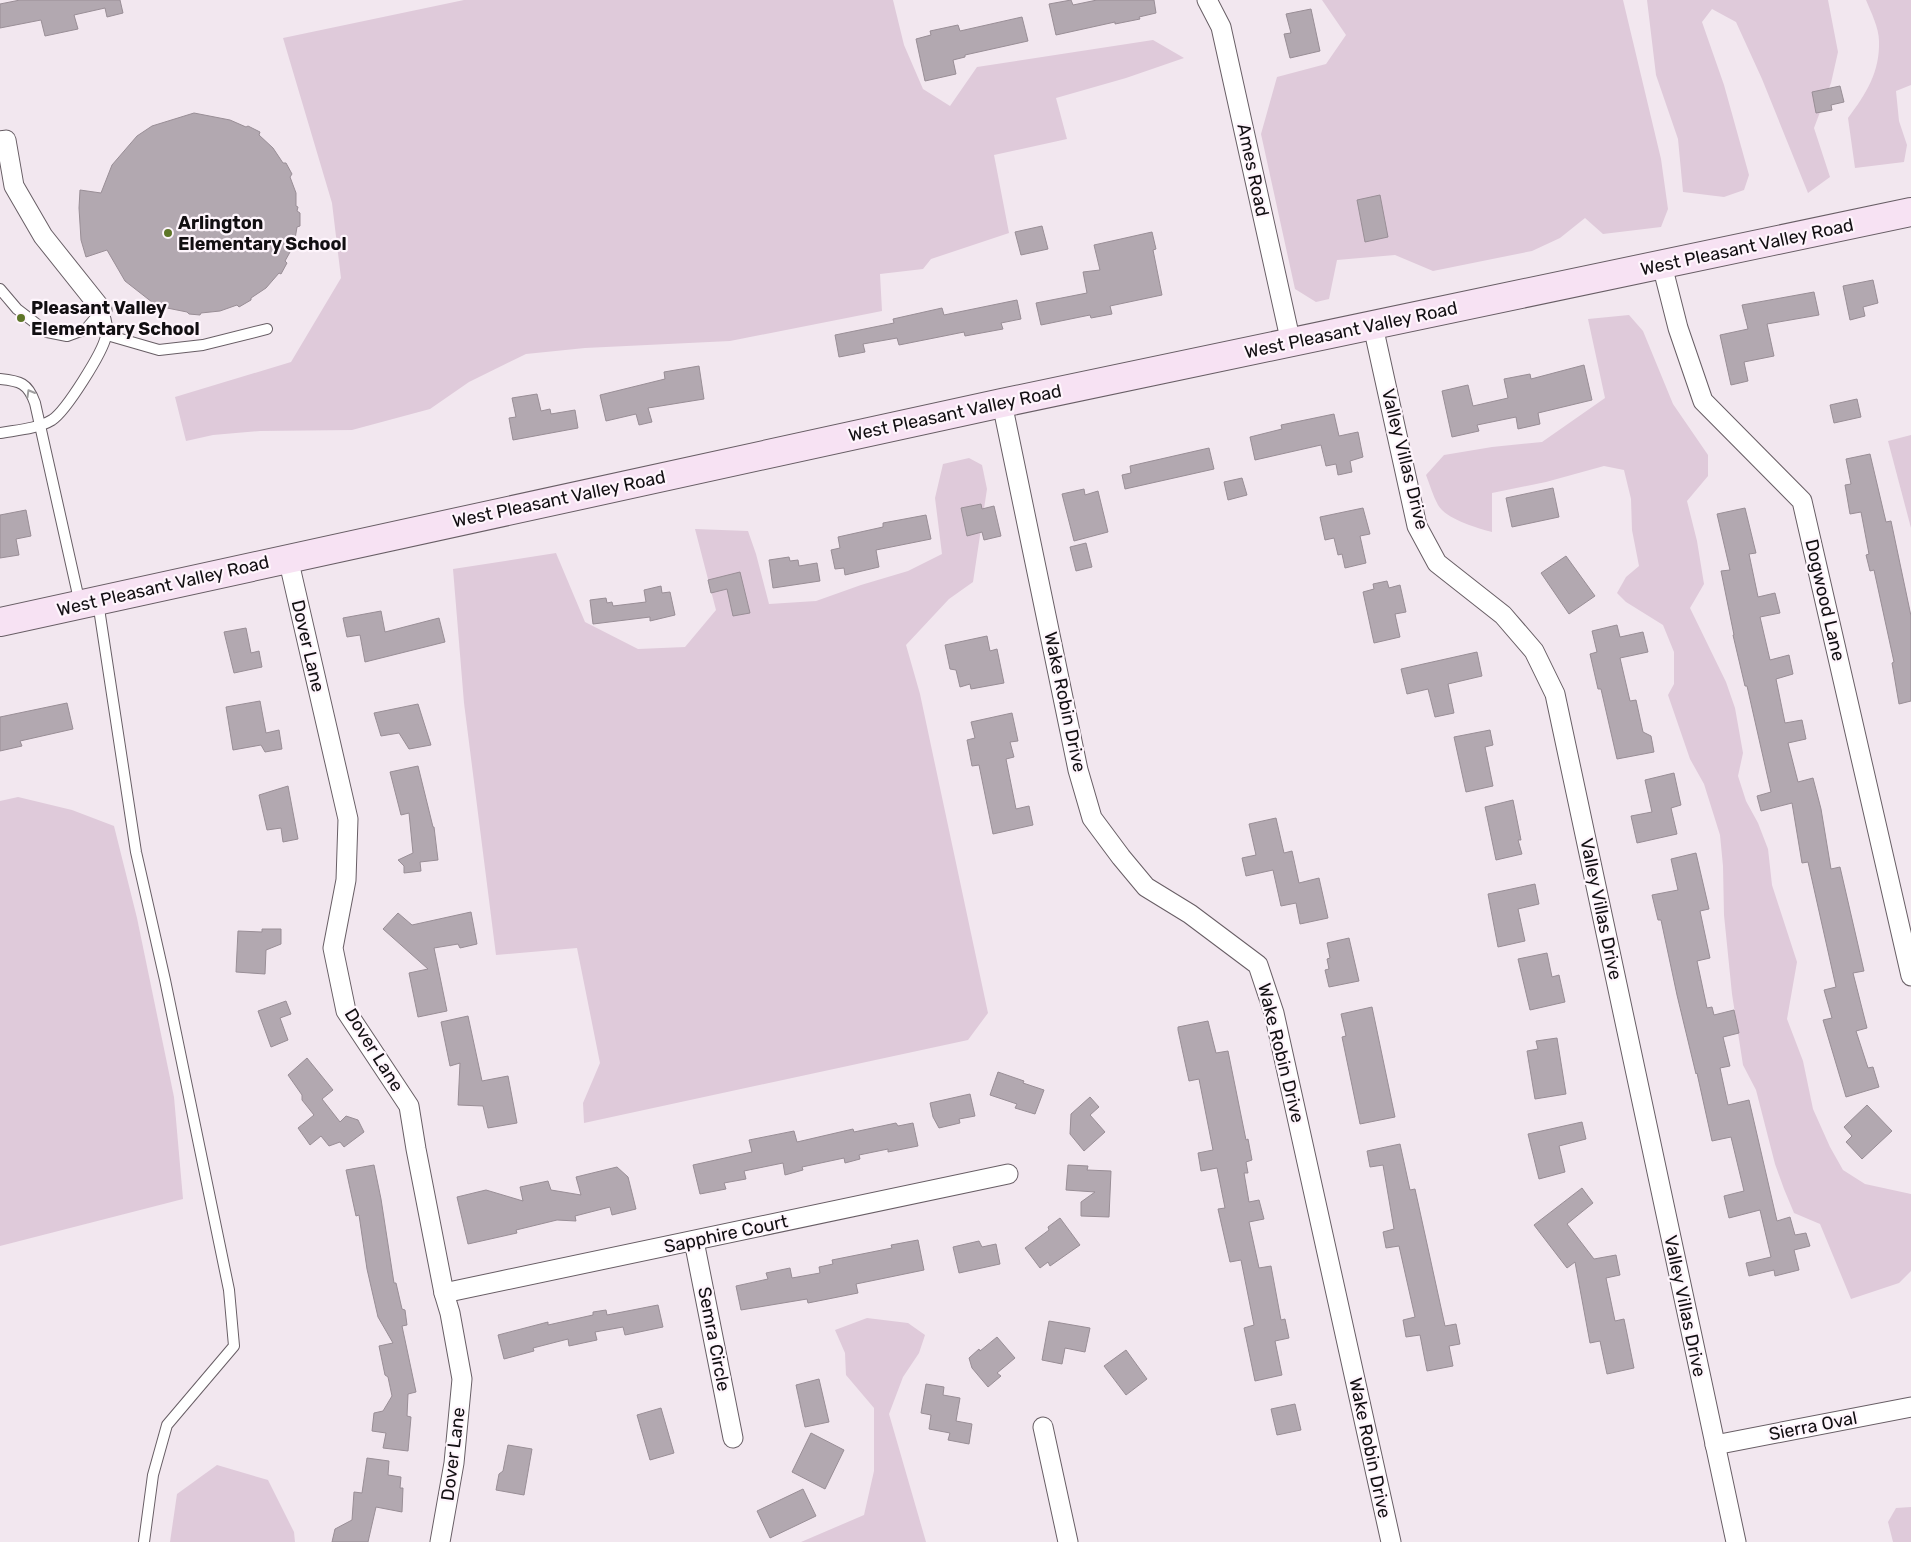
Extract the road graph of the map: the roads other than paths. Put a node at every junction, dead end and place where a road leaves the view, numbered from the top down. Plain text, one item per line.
1 (1207, 0) edge
2 (0, 140) edge
3 (1911, 212) edge
4 (1662, 265) junction
5 (0, 289) edge
6 (102, 310) junction
7 (1373, 326) junction
8 (268, 329) dead end
9 (107, 335) junction
10 (1291, 343) junction
11 (0, 380) edge
12 (1002, 403) junction
13 (40, 426) junction
14 (0, 433) edge
15 (288, 558) junction
16 (89, 603) junction
17 (0, 622) edge
18 (1911, 976) edge
19 (1008, 1174) dead end
20 (694, 1241) junction
21 (444, 1293) junction
22 (1911, 1407) edge
23 (1043, 1427) dead end
24 (733, 1438) dead end
25 (1715, 1445) junction
26 (144, 1542) edge
27 (440, 1542) edge
28 (1068, 1542) edge
29 (1391, 1542) edge
30 (1736, 1542) edge

1 - 10 street, Ames Road
2 - 6 street
3 - 4 main road, West Pleasant Valley Road
4 - 7 main road, West Pleasant Valley Road
4 - 18 street, Dogwood Lane
5 - 6 lane
6 - 9 lane
7 - 10 main road, West Pleasant Valley Road
7 - 25 street, Valley Villas Drive
8 - 9 lane
9 - 13 lane
10 - 12 main road, West Pleasant Valley Road
13 -> 11 lane
12 - 15 main road, West Pleasant Valley Road
12 - 29 street, Wake Robin Drive
13 - 14 lane
13 - 16 lane
15 - 16 main road, West Pleasant Valley Road
15 - 21 street, Dover Lane
16 - 17 main road, West Pleasant Valley Road
16 - 26 lane
19 - 20 street, Sapphire Court
20 - 21 street, Sapphire Court
20 - 24 street, Semra Circle
21 - 27 street, Dover Lane
22 - 25 street, Sierra Oval
23 - 28 street
25 - 30 street, Valley Villas Drive

